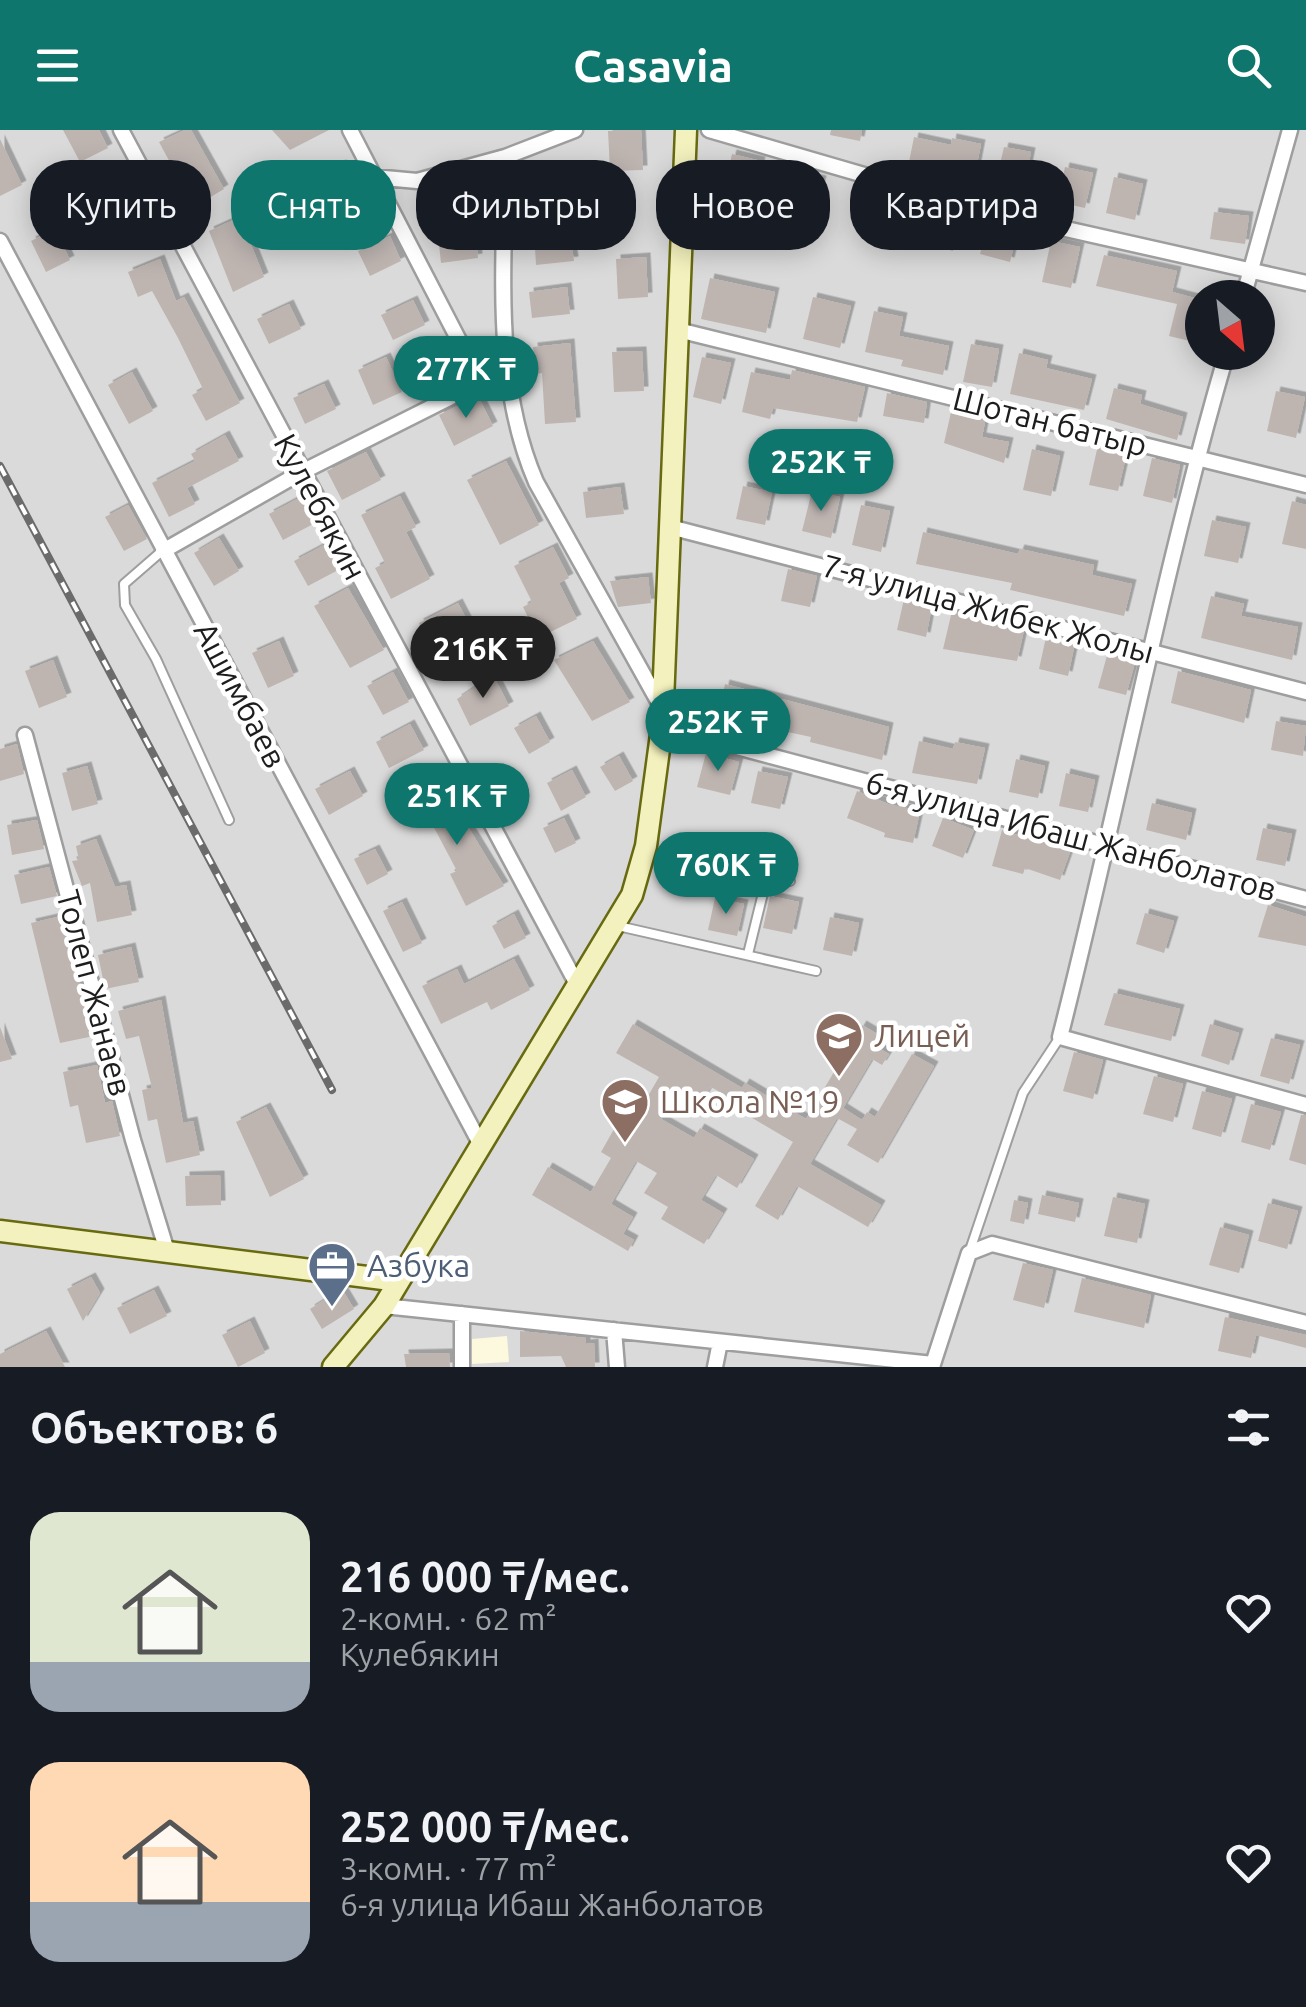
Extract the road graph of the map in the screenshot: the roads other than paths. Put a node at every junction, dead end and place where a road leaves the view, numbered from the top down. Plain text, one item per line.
1 (121, 130) edge
2 (350, 130) edge
3 (575, 130) edge
4 (686, 130) edge
5 (708, 130) edge
6 (1290, 130) edge
7 (504, 157) junction
8 (365, 160) edge
9 (396, 179) edge
10 (396, 219) edge
11 (0, 240) edge
12 (1250, 271) junction
13 (1248, 280) edge
14 (1306, 283) edge
15 (678, 330) junction
16 (505, 370) junction
17 (1222, 370) edge
18 (480, 381) junction
19 (1196, 458) junction
20 (300, 473) junction
21 (1306, 486) edge
22 (670, 526) junction
23 (163, 550) junction
24 (1150, 652) junction
25 (1306, 692) edge
26 (662, 718) junction
27 (25, 735) dead end
28 (229, 820) dead end
29 (1109, 846) junction
30 (790, 881) dead end
31 (1306, 898) edge
32 (618, 926) junction
33 (748, 954) junction
34 (816, 971) dead end
35 (580, 988) junction
36 (1060, 1038) junction
37 (1306, 1105) edge
38 (482, 1147) junction
39 (4, 1235) edge
40 (168, 1250) junction
41 (969, 1253) junction
42 (400, 1282) junction
43 (384, 1306) junction
44 (462, 1314) junction
45 (1306, 1323) edge
46 (614, 1330) junction
47 (720, 1342) junction
48 (932, 1366) edge
49 (334, 1367) edge
50 (462, 1367) edge
51 (617, 1367) edge
52 (716, 1367) edge

1 - 20 street, Кулебякин
2 - 8 street
3 - 7 street
4 - 15 street
5 - 12 street
6 - 12 street
7 - 9 street
7 - 16 street
10 - 18 street
11 - 23 street, Ашимбаев
12 - 13 street
12 - 14 street
15 - 19 street, Шотан батыр
15 - 22 street
16 - 18 street
16 - 26 street
17 - 19 street
18 - 20 street
19 - 21 street, Шотан батыр
19 - 24 street
20 - 23 street
20 - 35 street, Кулебякин
22 - 24 street, 7-я улица Жибек Жолы
22 - 26 street
23 - 28 lane
23 - 38 street, Ашимбаев
24 - 25 street, 7-я улица Жибек Жолы
24 - 29 street
26 - 29 street, 6-я улица Ибаш Жанболатов
26 - 32 street
27 - 40 street, Толеп Жанаев
29 - 31 street, 6-я улица Ибаш Жанболатов
29 - 36 street
30 - 33 lane
32 - 33 lane
32 - 35 street
33 - 34 lane
35 - 38 street
36 - 37 street
36 - 41 lane
38 - 42 street
39 - 40 street
40 - 42 street
41 - 45 street
41 - 48 street
42 - 43 street
43 - 44 street
43 - 49 street
44 - 46 street
44 - 50 street
46 - 47 street
46 - 51 street
47 - 48 street
47 - 52 street

